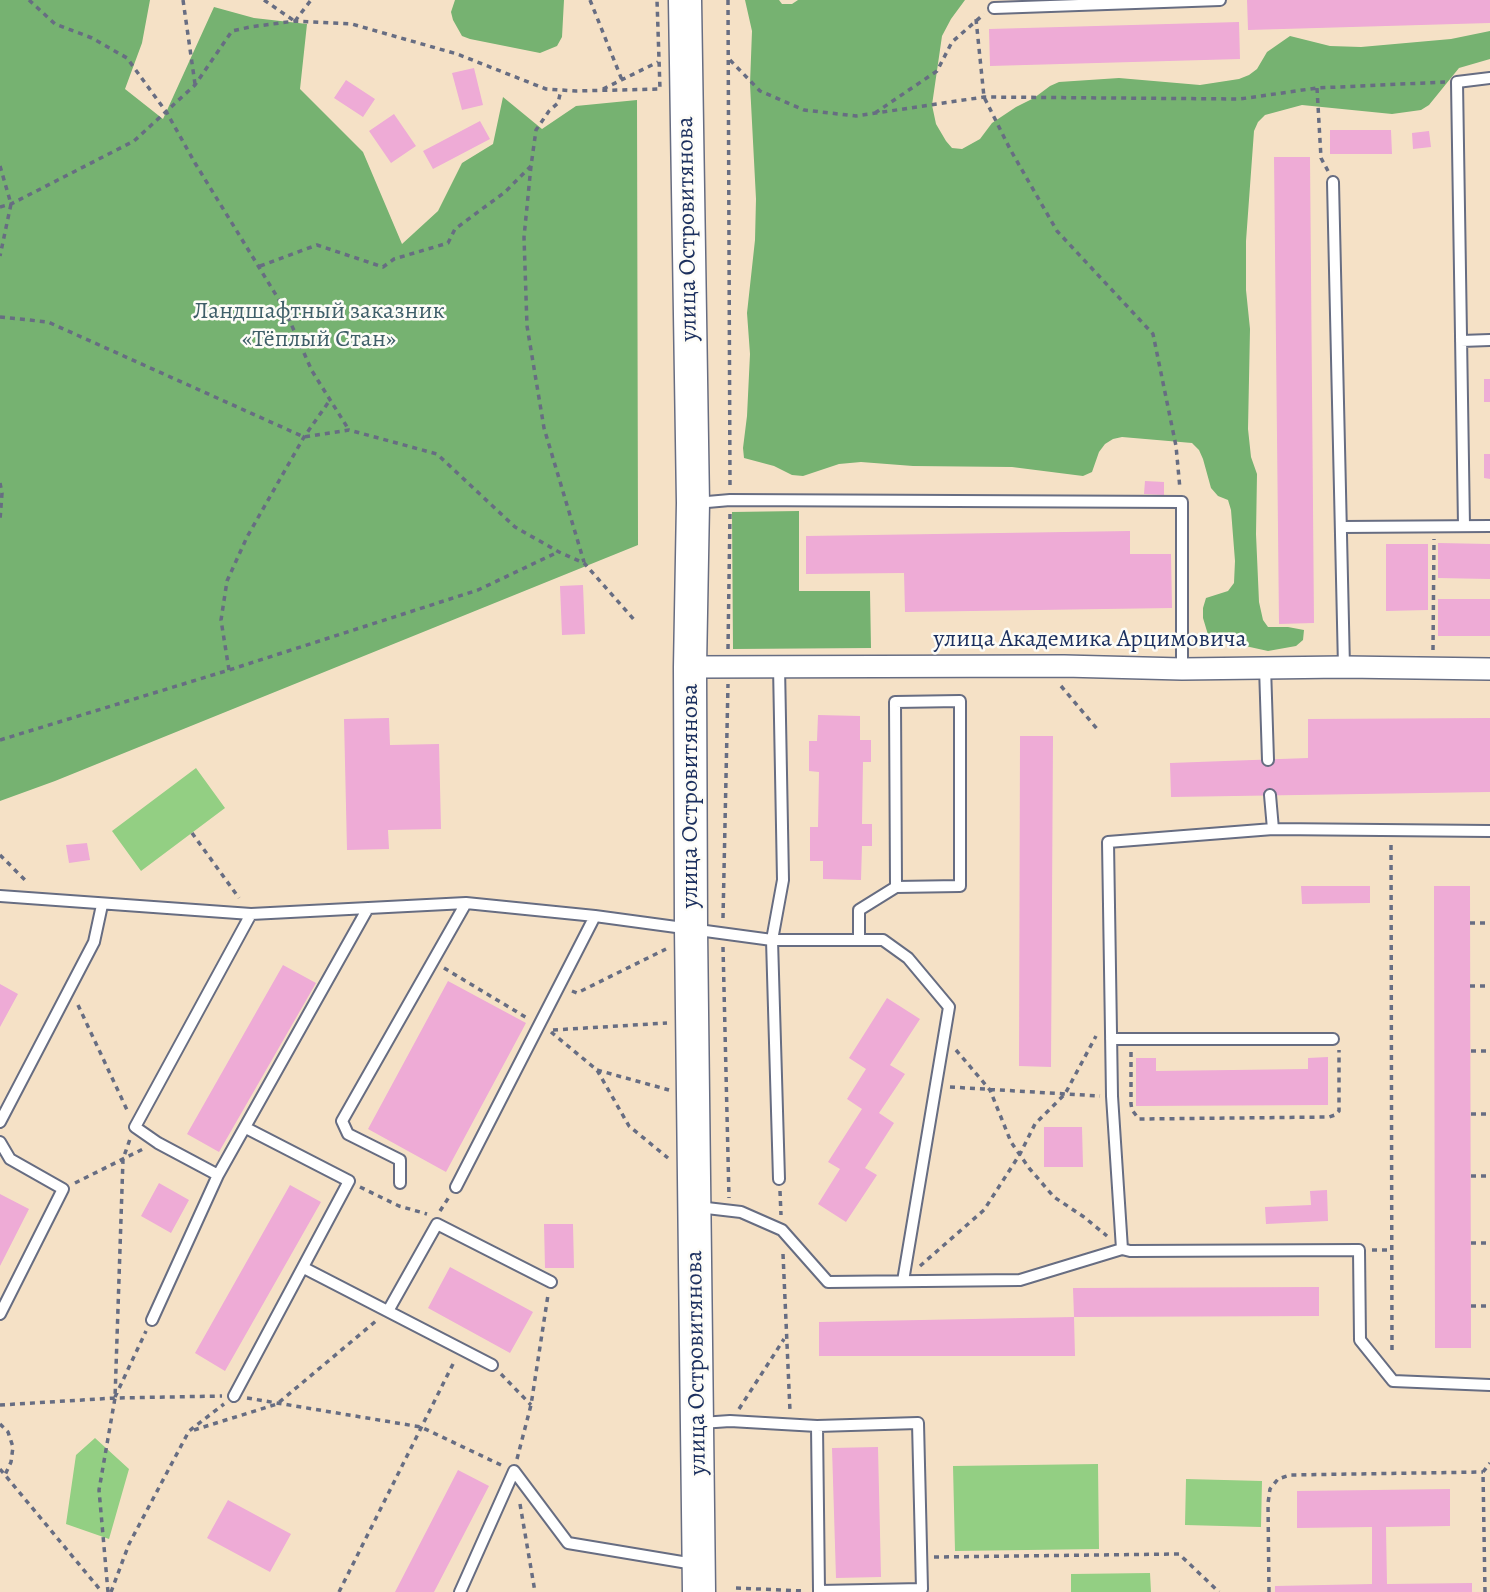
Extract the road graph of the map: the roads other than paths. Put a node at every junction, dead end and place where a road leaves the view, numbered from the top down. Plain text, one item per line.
1 (685, 0) edge
2 (1220, 0) edge
3 (994, 8) road end
4 (1490, 78) edge
5 (1334, 182) dead end
6 (1490, 340) edge
7 (1461, 341) junction
8 (694, 503) junction
9 (1464, 526) junction
10 (1490, 526) edge
11 (1342, 527) junction
12 (779, 666) junction
13 (691, 667) junction
14 (1265, 667) junction
15 (1344, 667) junction
16 (1182, 669) junction
17 (1490, 669) edge
18 (1268, 760) dead end
19 (1270, 795) dead end
20 (1273, 829) junction
21 (1490, 831) edge
22 (896, 887) junction
23 (0, 896) edge
24 (466, 903) junction
25 (102, 905) junction
26 (368, 908) junction
27 (251, 914) junction
28 (595, 916) junction
29 (679, 938) junction
30 (859, 939) junction
31 (772, 940) junction
32 (1111, 1039) junction
33 (1333, 1039) road end
34 (0, 1122) edge
35 (246, 1128) junction
36 (0, 1142) edge
37 (218, 1175) junction
38 (779, 1179) road end
39 (400, 1183) dead end
40 (456, 1187) road end
41 (695, 1207) junction
42 (1122, 1249) junction
43 (304, 1268) junction
44 (903, 1281) junction
45 (551, 1282) road end
46 (388, 1311) junction
47 (0, 1314) edge
48 (152, 1320) road end
49 (492, 1365) road end
50 (1490, 1385) edge
51 (234, 1396) road end
52 (698, 1423) junction
53 (817, 1426) junction
54 (699, 1578) edge
55 (819, 1591) edge
56 (460, 1592) edge

1 - 8 main road, улица Островитянова
2 - 3 lane
4 - 7 lane
5 - 11 lane
6 - 7 lane
7 - 9 lane
8 - 13 main road, улица Островитянова
8 - 16 lane
9 - 10 lane
9 - 11 lane
11 - 15 lane
12 - 13 street, улица Академика Арцимовича
12 - 16 street, улица Академика Арцимовича
12 - 31 lane
13 - 29 main road, улица Островитянова
14 - 15 street, улица Академика Арцимовича
14 - 16 street, улица Академика Арцимовича
14 - 18 lane
15 - 17 street, улица Академика Арцимовича
19 - 20 lane
20 - 21 lane
20 - 32 lane
22 - 22 lane
22 - 30 lane
23 - 25 lane
24 - 26 lane
24 - 28 lane
24 - 39 lane
25 - 27 lane
25 - 34 lane
26 - 27 lane
26 - 35 lane
27 - 37 lane
28 - 29 lane
28 - 40 lane
29 - 31 lane
29 - 41 main road, улица Островитянова
30 - 31 lane
30 - 44 lane
31 - 38 lane
32 - 33 lane
32 - 42 lane
35 - 37 lane
35 - 43 lane
36 - 47 lane
37 - 48 lane
41 - 44 lane
41 - 52 main road, улица Островитянова
42 - 44 lane
42 - 50 lane
43 - 46 lane
43 - 51 lane
45 - 46 lane
46 - 49 lane
52 - 53 lane
52 - 54 main road, улица Островитянова
53 - 55 lane
53 - 55 lane
54 - 56 lane

